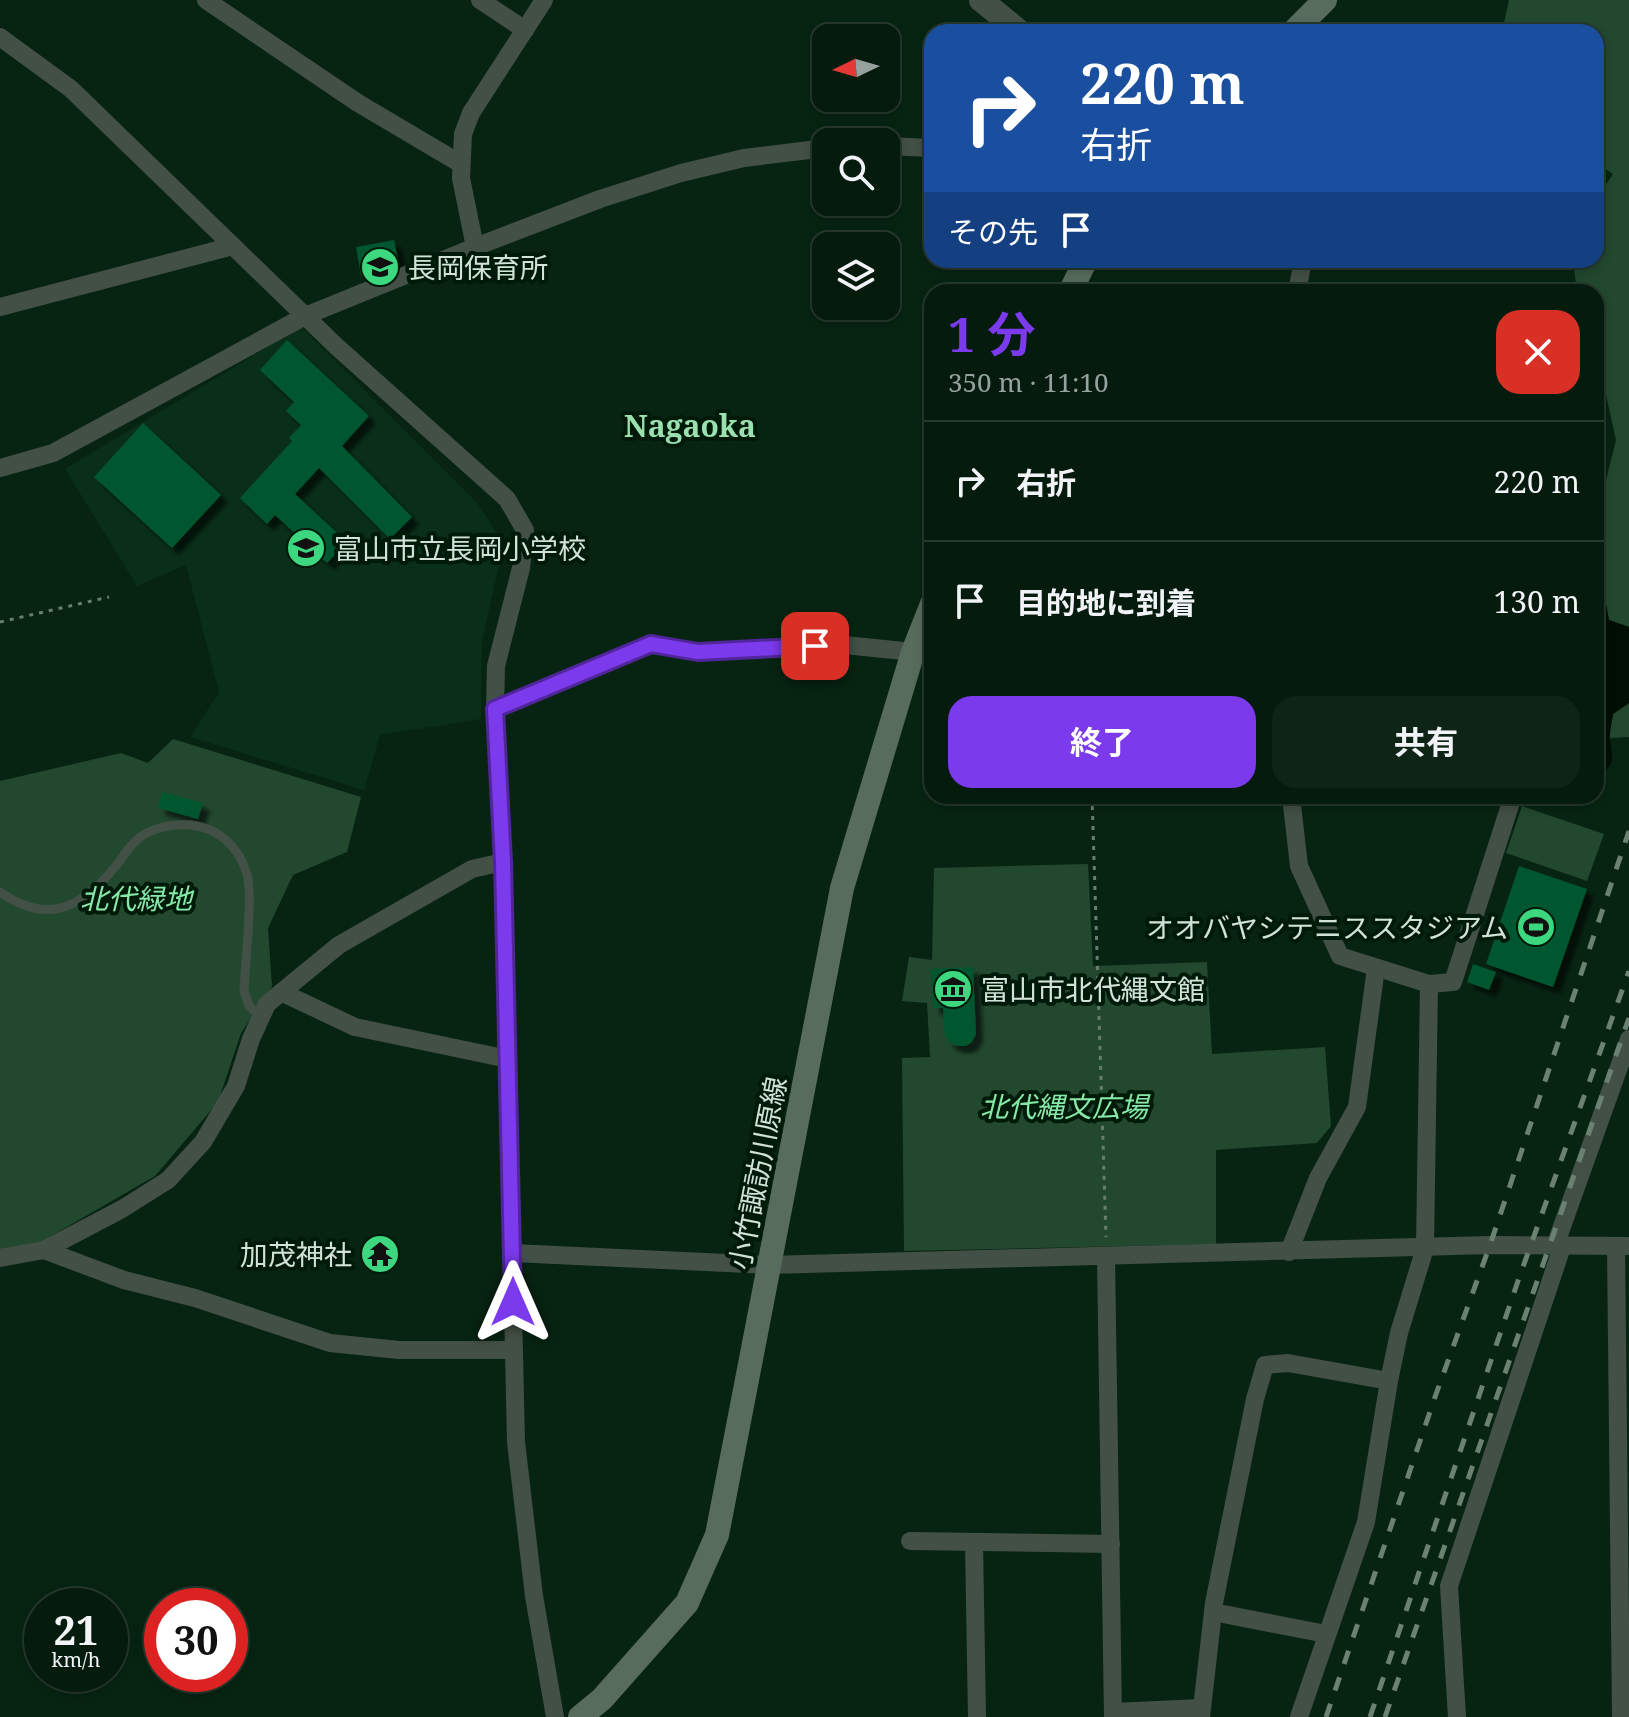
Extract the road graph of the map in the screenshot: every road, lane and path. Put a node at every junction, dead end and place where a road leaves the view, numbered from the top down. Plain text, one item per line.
1 (206, 0) edge
2 (480, 0) edge
3 (544, 0) edge
4 (981, 0) edge
5 (1322, 1) edge
6 (1010, 24) edge
7 (1300, 24) edge
8 (525, 30) junction
9 (0, 37) edge
10 (900, 147) edge
11 (924, 148) edge
12 (812, 150) edge
13 (461, 164) junction
14 (233, 246) junction
15 (475, 247) junction
16 (0, 307) edge
17 (305, 316) junction
18 (0, 468) edge
19 (109, 597) dead end
20 (0, 622) edge
21 (924, 624) edge
22 (913, 652) junction
23 (495, 709) junction
24 (1092, 804) edge
25 (1292, 804) edge
26 (1510, 804) edge
27 (503, 862) junction
28 (0, 892) edge
29 (1376, 968) junction
30 (1429, 984) junction
31 (283, 993) junction
32 (261, 1017) junction
33 (1629, 1039) edge
34 (508, 1059) junction
35 (1558, 1246) junction
36 (1623, 1246) edge
37 (1425, 1248) junction
38 (44, 1250) junction
39 (1289, 1252) junction
40 (513, 1253) junction
41 (1106, 1257) junction
42 (0, 1258) edge
43 (769, 1265) junction
44 (513, 1350) junction
45 (1389, 1381) junction
46 (910, 1541) dead end
47 (974, 1543) junction
48 (1111, 1544) junction
49 (1213, 1612) junction
50 (1326, 1634) junction
51 (1201, 1712) edge
52 (1113, 1715) edge
53 (555, 1717) edge
54 (580, 1717) edge
55 (977, 1717) edge
56 (1299, 1717) edge
57 (1457, 1717) edge
58 (1621, 1717) edge

1 - 13 street
2 - 8 street
3 - 8 street
4 - 6 street
5 - 7 main road
8 - 13 street
9 - 14 street
10 - 11 street
12 - 15 street
13 - 15 street
14 - 16 street
14 - 17 street
15 - 17 street
17 - 18 street
17 - 23 street
19 - 20 path
21 - 22 main road, 小竹諏訪川原線
22 - 23 street
22 - 43 main road, 小竹諏訪川原線
23 - 27 street
24 - 41 path
25 - 29 street
26 - 30 street
27 - 31 street
27 - 34 street
28 - 32 lane
29 - 30 street
29 - 39 street
30 - 37 street
31 - 32 street
31 - 34 street
32 - 38 street
33 - 35 street
34 - 40 street
35 - 36 street
35 - 37 street
35 - 57 street
36 - 58 street
37 - 39 street
37 - 45 street
38 - 42 street
38 - 44 street
39 - 41 street
40 - 43 street
40 - 44 street
41 - 43 street
41 - 48 street
43 - 54 main road, 小竹諏訪川原線
44 - 53 street
45 - 49 street
45 - 50 street
46 - 47 street
47 - 48 street
47 - 55 street
48 - 52 street
49 - 50 street
49 - 51 street
50 - 56 street
51 - 52 street

